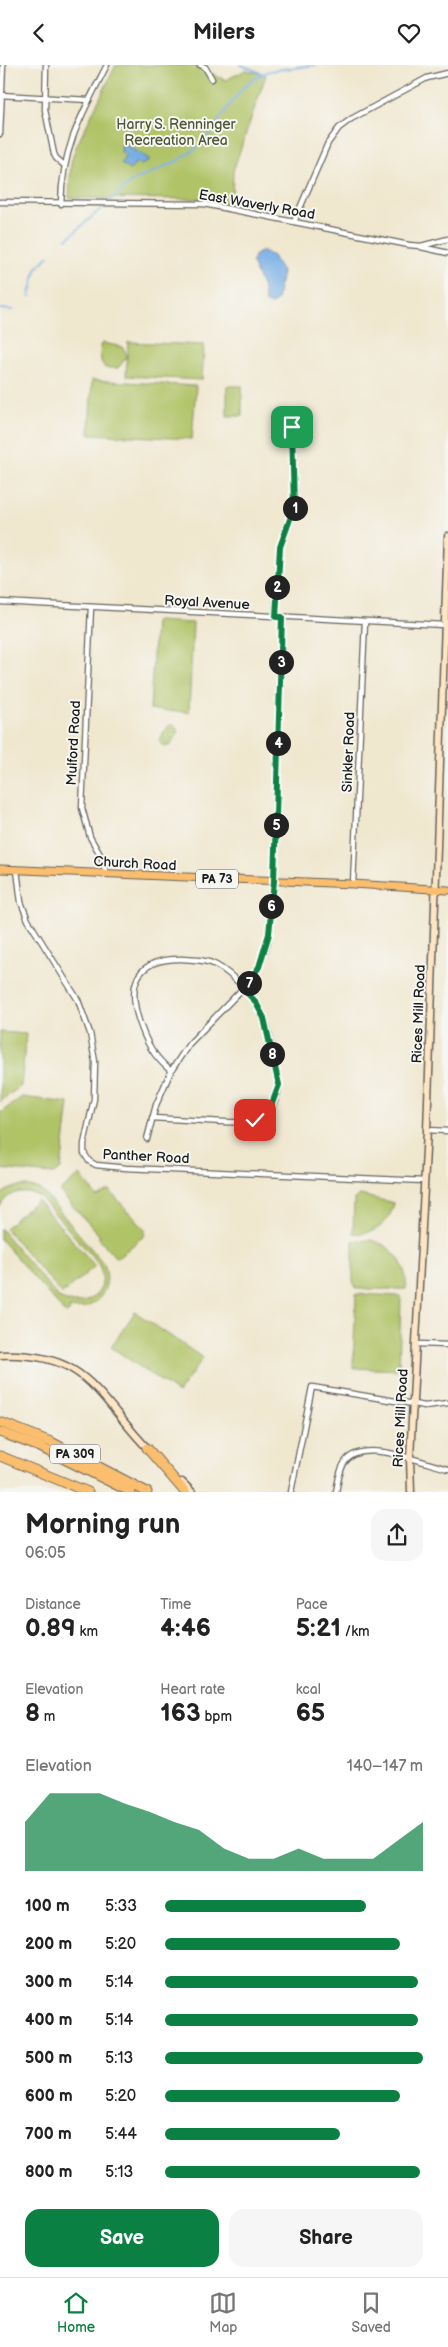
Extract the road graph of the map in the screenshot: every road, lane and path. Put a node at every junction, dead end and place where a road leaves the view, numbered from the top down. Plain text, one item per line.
1 (3, 65) edge
2 (46, 65) edge
3 (107, 65) edge
4 (200, 65) edge
5 (448, 73) edge
6 (212, 79) dead end
7 (1, 95) edge
8 (45, 97) junction
9 (89, 100) junction
10 (0, 134) edge
11 (64, 165) junction
12 (0, 202) edge
13 (61, 204) junction
14 (294, 222) junction
15 (448, 239) edge
16 (417, 246) junction
17 (448, 253) edge
18 (287, 420) dead end
19 (448, 536) edge
20 (0, 602) edge
21 (91, 607) junction
22 (276, 617) junction
23 (282, 617) junction
24 (365, 622) junction
25 (444, 625) junction
26 (0, 869) edge
27 (17, 870) junction
28 (106, 875) junction
29 (274, 881) junction
30 (353, 884) junction
31 (434, 889) junction
32 (448, 890) edge
33 (243, 989) junction
34 (171, 1071) junction
35 (152, 1118) junction
36 (428, 1131) junction
37 (448, 1131) edge
38 (147, 1139) dead end
39 (425, 1181) junction
40 (417, 1344) junction
41 (448, 1345) edge
42 (0, 1355) edge
43 (448, 1403) edge
44 (414, 1404) junction
45 (0, 1422) edge
46 (0, 1432) edge
47 (147, 1448) junction
48 (0, 1458) edge
49 (410, 1459) junction
50 (448, 1469) edge
51 (88, 1492) edge
52 (131, 1492) edge
53 (147, 1492) edge
54 (185, 1492) edge
55 (192, 1492) edge
56 (291, 1492) edge
57 (336, 1492) edge
58 (411, 1492) edge

1 - 7 street
2 - 8 street
3 - 9 street
4 - 6 street
5 - 14 street
7 - 8 street
7 - 10 street
8 - 9 street
8 - 11 street
9 - 11 street
11 - 13 street
12 - 13 street, East Waverly Road
13 - 14 street, East Waverly Road
14 - 16 street, East Waverly Road
15 - 16 street, East Waverly Road
16 - 17 street, East Waverly Road
18 - 22 street
19 - 25 street, Rices Mill Road
20 - 21 street, Royal Avenue
21 - 22 street, Royal Avenue
21 - 28 street, Mulford Road
22 - 23 street, Royal Avenue
23 - 24 street, Royal Avenue
23 - 29 street
24 - 25 street, Royal Avenue
24 - 30 street, Sinkler Road
25 - 31 street, Rices Mill Road
26 - 27 main road, Church Road / PA 73
27 - 28 main road, Church Road / PA 73
27 - 39 street, Panther Road
28 - 29 main road, Church Road / PA 73
29 - 30 main road, Church Road / PA 73
29 - 33 street
30 - 31 main road, Church Road / PA 73
31 - 32 main road, Church Road / PA 73
31 - 36 street, Rices Mill Road
33 - 34 street
33 - 34 street
33 - 35 street
34 - 35 street
35 - 38 street
36 - 37 street
36 - 39 street, Rices Mill Road
39 - 40 street, Rices Mill Road
40 - 41 street
40 - 44 street, Rices Mill Road
42 - 47 street
43 - 44 street
44 - 49 street, Rices Mill Road
44 - 56 street
45 - 53 highway, PA 309
46 - 52 highway, PA 309
47 - 54 highway
47 - 55 street
48 - 51 highway
49 - 50 street
49 - 57 street
49 - 58 street, Rices Mill Road

